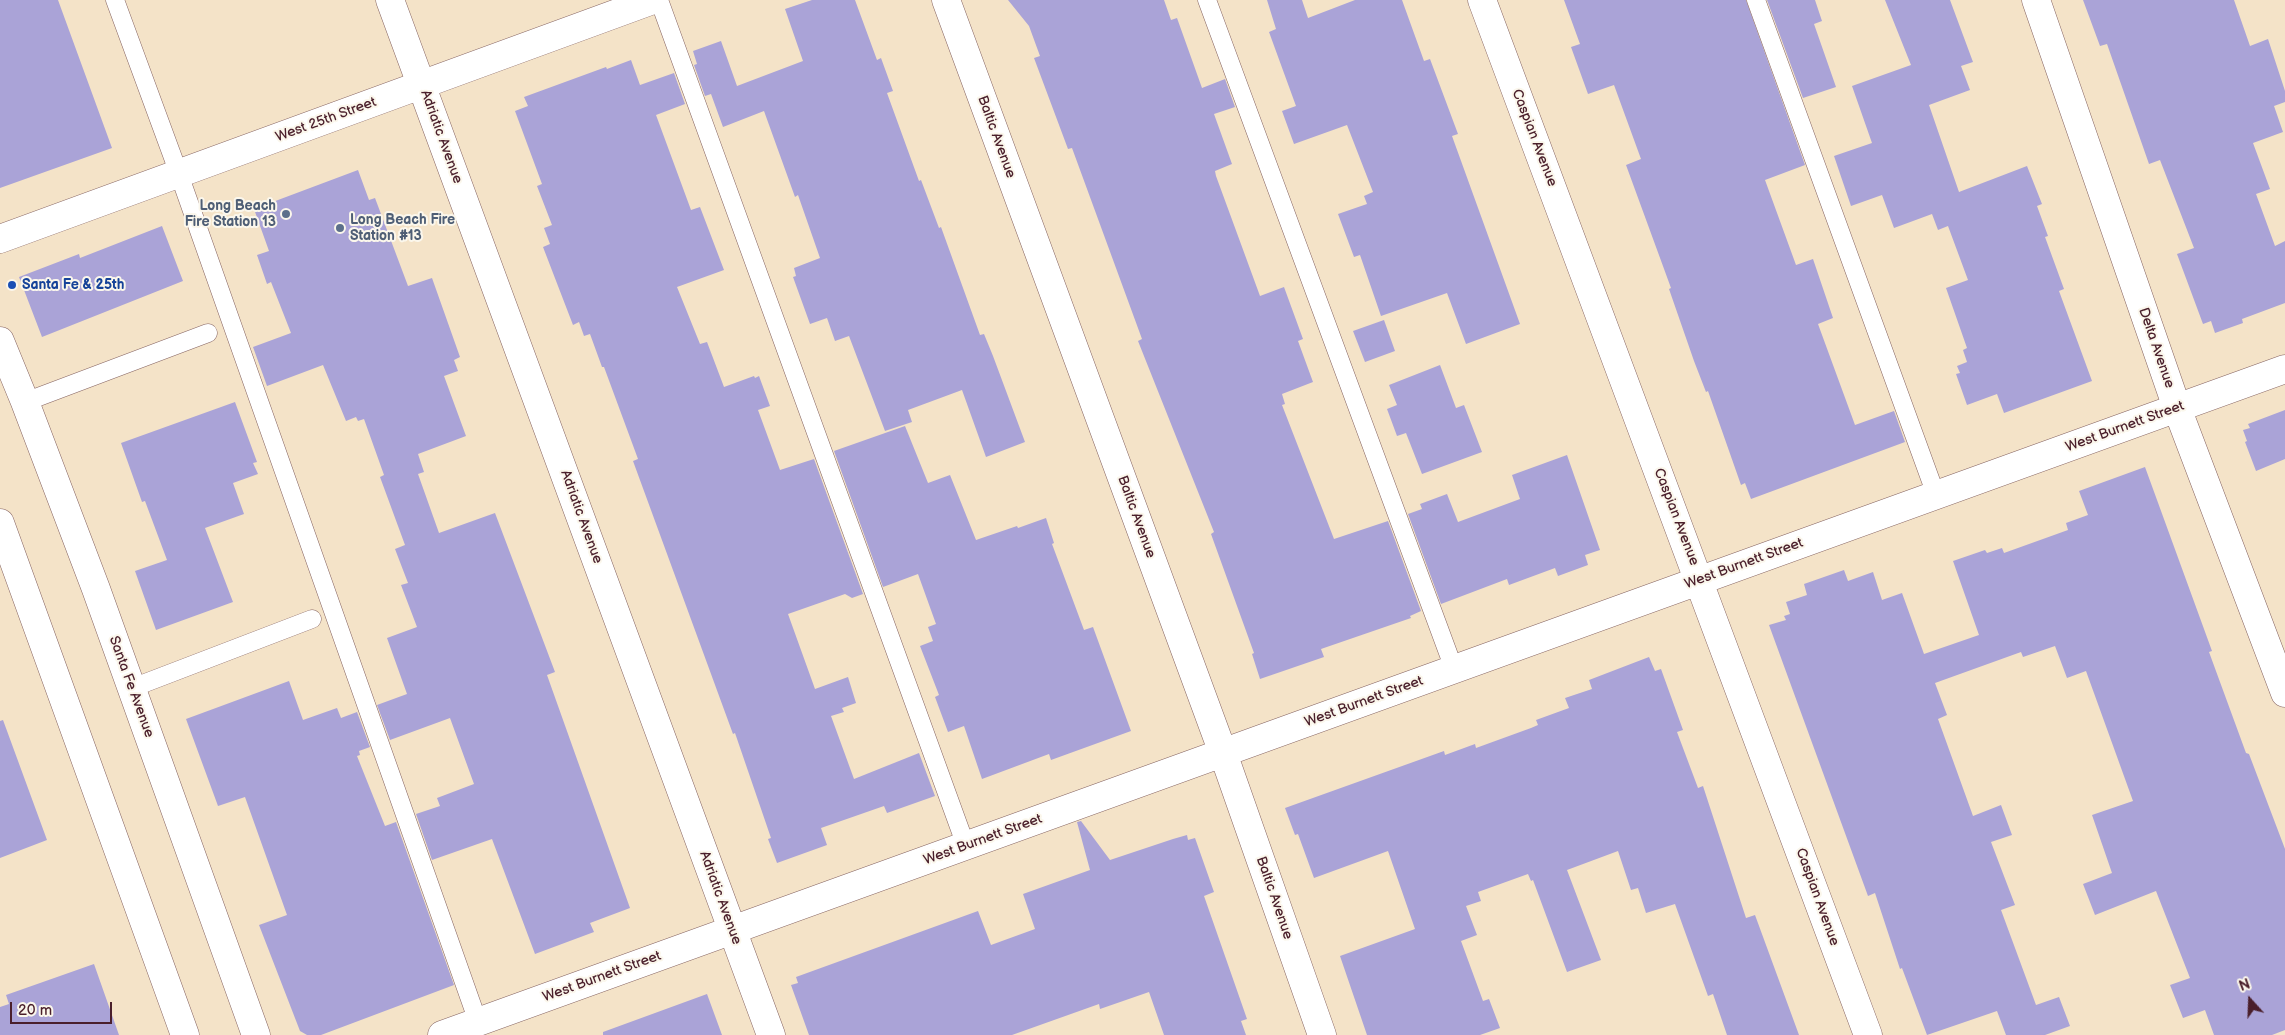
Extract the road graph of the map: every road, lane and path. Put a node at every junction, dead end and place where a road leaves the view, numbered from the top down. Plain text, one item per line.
1 (115, 0) edge
2 (390, 0) edge
3 (653, 0) edge
4 (659, 0) edge
5 (946, 0) edge
6 (1207, 0) edge
7 (1482, 0) edge
8 (1756, 0) edge
9 (2036, 0) edge
10 (422, 85) junction
11 (180, 174) junction
12 (0, 240) edge
13 (208, 333) dead end
14 (0, 341) edge
15 (2285, 369) edge
16 (26, 402) junction
17 (2177, 408) junction
18 (1936, 495) junction
19 (0, 524) edge
20 (1699, 581) junction
21 (312, 619) dead end
22 (1454, 669) junction
23 (132, 688) junction
24 (2285, 693) edge
25 (1223, 753) junction
26 (966, 846) junction
27 (732, 930) junction
28 (478, 1022) junction
29 (185, 1035) edge
30 (256, 1035) edge
31 (442, 1035) edge
32 (771, 1035) edge
33 (1322, 1035) edge
34 (1868, 1035) edge

1 - 11 lane
2 - 10 street, Adriatic Avenue
3 - 10 street, West 25th Street
4 - 26 lane
5 - 25 street, Baltic Avenue
6 - 22 lane
7 - 20 street, Caspian Avenue
8 - 18 lane
9 - 17 street, Delta Avenue
10 - 11 street, West 25th Street
10 - 27 street, Adriatic Avenue
11 - 12 street, West 25th Street
11 - 28 lane
13 - 16 lane
14 - 16 street, Santa Fe Avenue
15 - 17 street, West Burnett Street
16 - 23 street, Santa Fe Avenue
17 - 18 street, West Burnett Street
17 - 24 street, Delta Avenue
18 - 20 street, West Burnett Street
19 - 29 street
20 - 22 street, West Burnett Street
20 - 34 street, Caspian Avenue
21 - 23 lane
22 - 25 street, West Burnett Street
23 - 30 street, Santa Fe Avenue
25 - 26 street, West Burnett Street
25 - 33 street, Baltic Avenue
26 - 27 street, West Burnett Street
27 - 28 street, West Burnett Street
27 - 32 street, Adriatic Avenue
28 - 31 street, West Burnett Street

